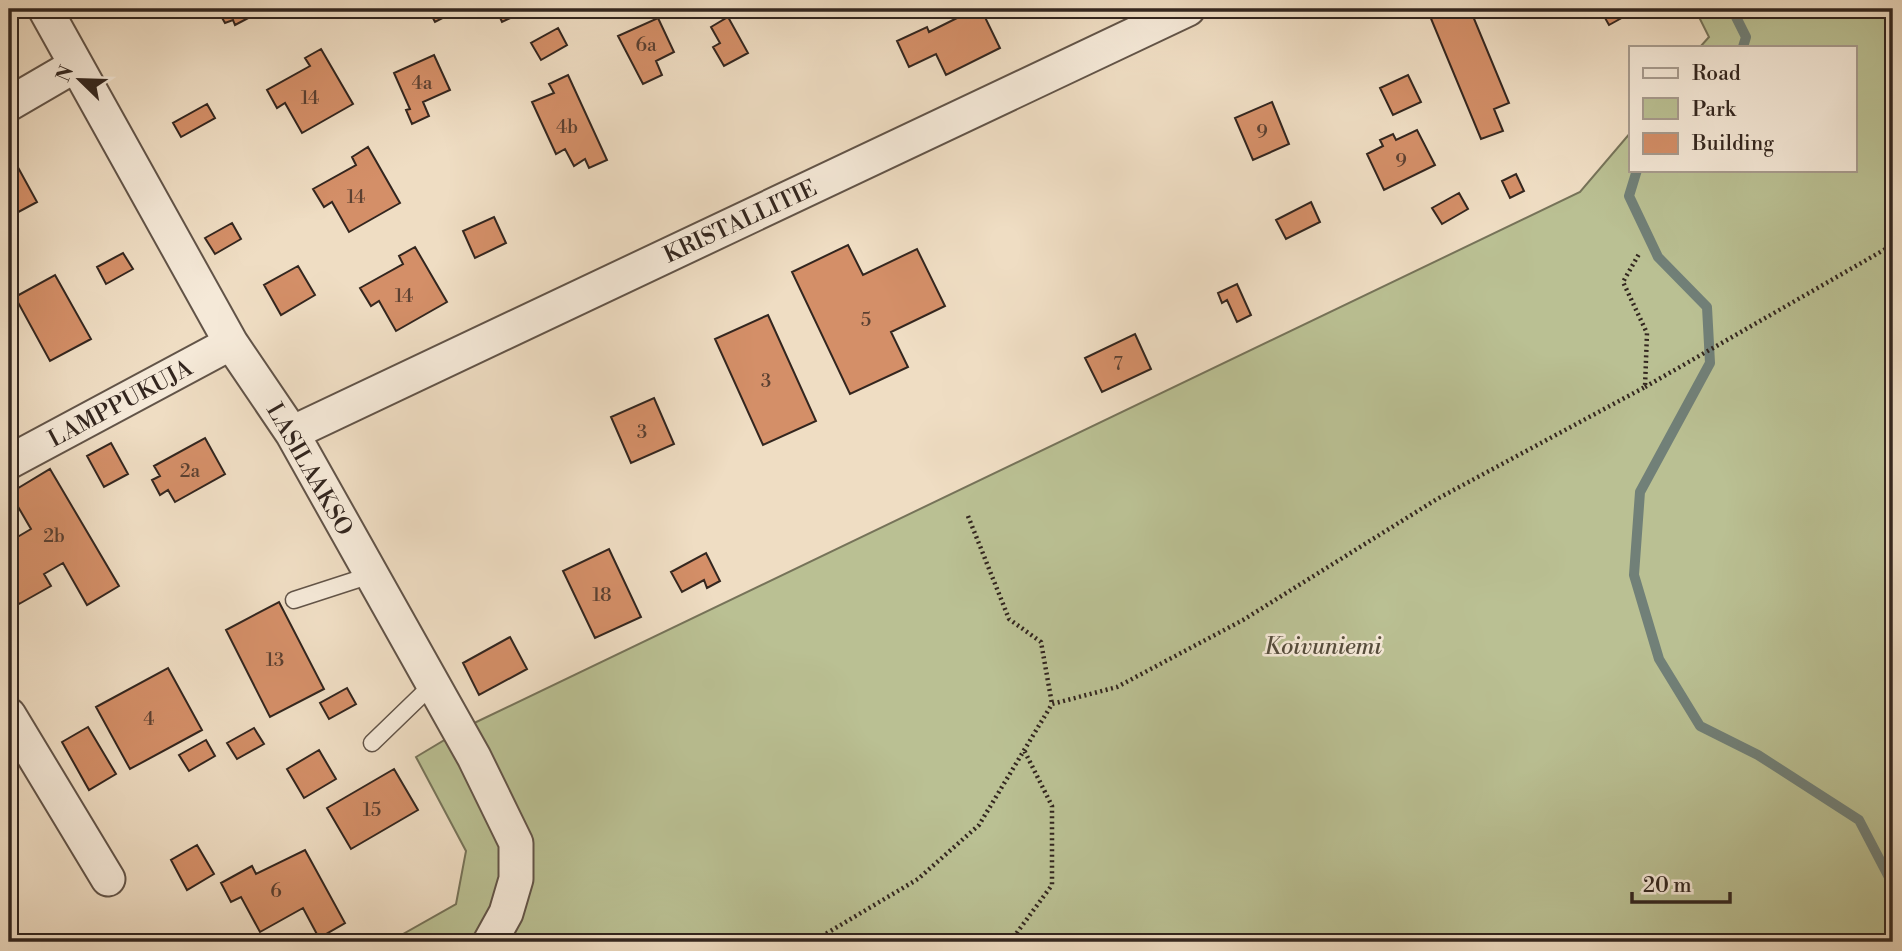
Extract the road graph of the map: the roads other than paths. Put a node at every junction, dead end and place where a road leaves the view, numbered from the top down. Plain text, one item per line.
1 (45, 9) edge
2 (1188, 9) edge
3 (76, 65) junction
4 (9, 103) edge
5 (231, 343) junction
6 (292, 433) junction
7 (9, 462) edge
8 (371, 575) junction
9 (294, 600) dead end
10 (433, 684) junction
11 (9, 715) edge
12 (372, 743) dead end
13 (108, 879) dead end
14 (490, 942) edge

1 - 3 street, LASILAAKSO
2 - 6 street, KRISTALLITIE
3 - 4 street
3 - 5 street, LASILAAKSO
5 - 6 street, LASILAAKSO
5 - 7 street, LAMPPUKUJA
6 - 8 street, LASILAAKSO
8 - 9 lane
8 - 10 street, LASILAAKSO
10 - 12 lane
10 - 14 street, LASILAAKSO
11 - 13 street

